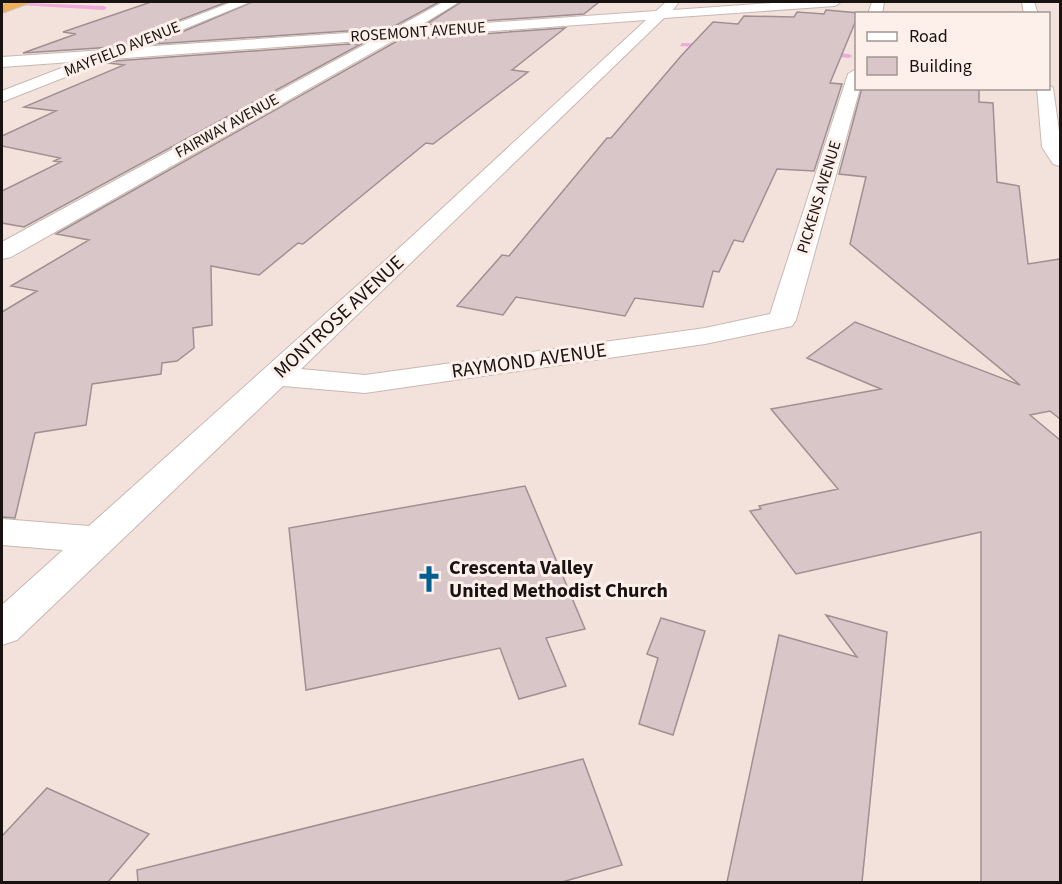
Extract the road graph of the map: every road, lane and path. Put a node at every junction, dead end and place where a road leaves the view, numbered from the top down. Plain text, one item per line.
1 (25, 2) edge
2 (243, 2) edge
3 (452, 2) edge
4 (673, 2) edge
5 (835, 2) edge
6 (2, 9) edge
7 (658, 14) junction
8 (393, 34) junction
9 (107, 56) junction
10 (2, 62) edge
11 (855, 77) edge
12 (1045, 90) edge
13 (2, 97) edge
14 (1060, 160) edge
15 (2, 252) edge
16 (782, 320) joint
17 (275, 376) junction
18 (2, 532) edge
19 (97, 540) junction
20 (2, 629) edge

1 - 6 highway
2 - 9 street, MAYFIELD AVENUE
3 - 8 street, FAIRWAY AVENUE
4 - 7 street, MONTROSE AVENUE
5 - 7 street, ROSEMONT AVENUE
7 - 8 street, ROSEMONT AVENUE
7 - 17 street, MONTROSE AVENUE
8 - 9 street, ROSEMONT AVENUE
8 - 15 street, FAIRWAY AVENUE
9 - 10 street, ROSEMONT AVENUE
9 - 13 street, MAYFIELD AVENUE
11 - 16 street, PICKENS AVENUE
12 - 14 street
16 - 17 street, RAYMOND AVENUE
17 - 19 street, MONTROSE AVENUE
18 - 19 street
19 - 20 street, MONTROSE AVENUE

